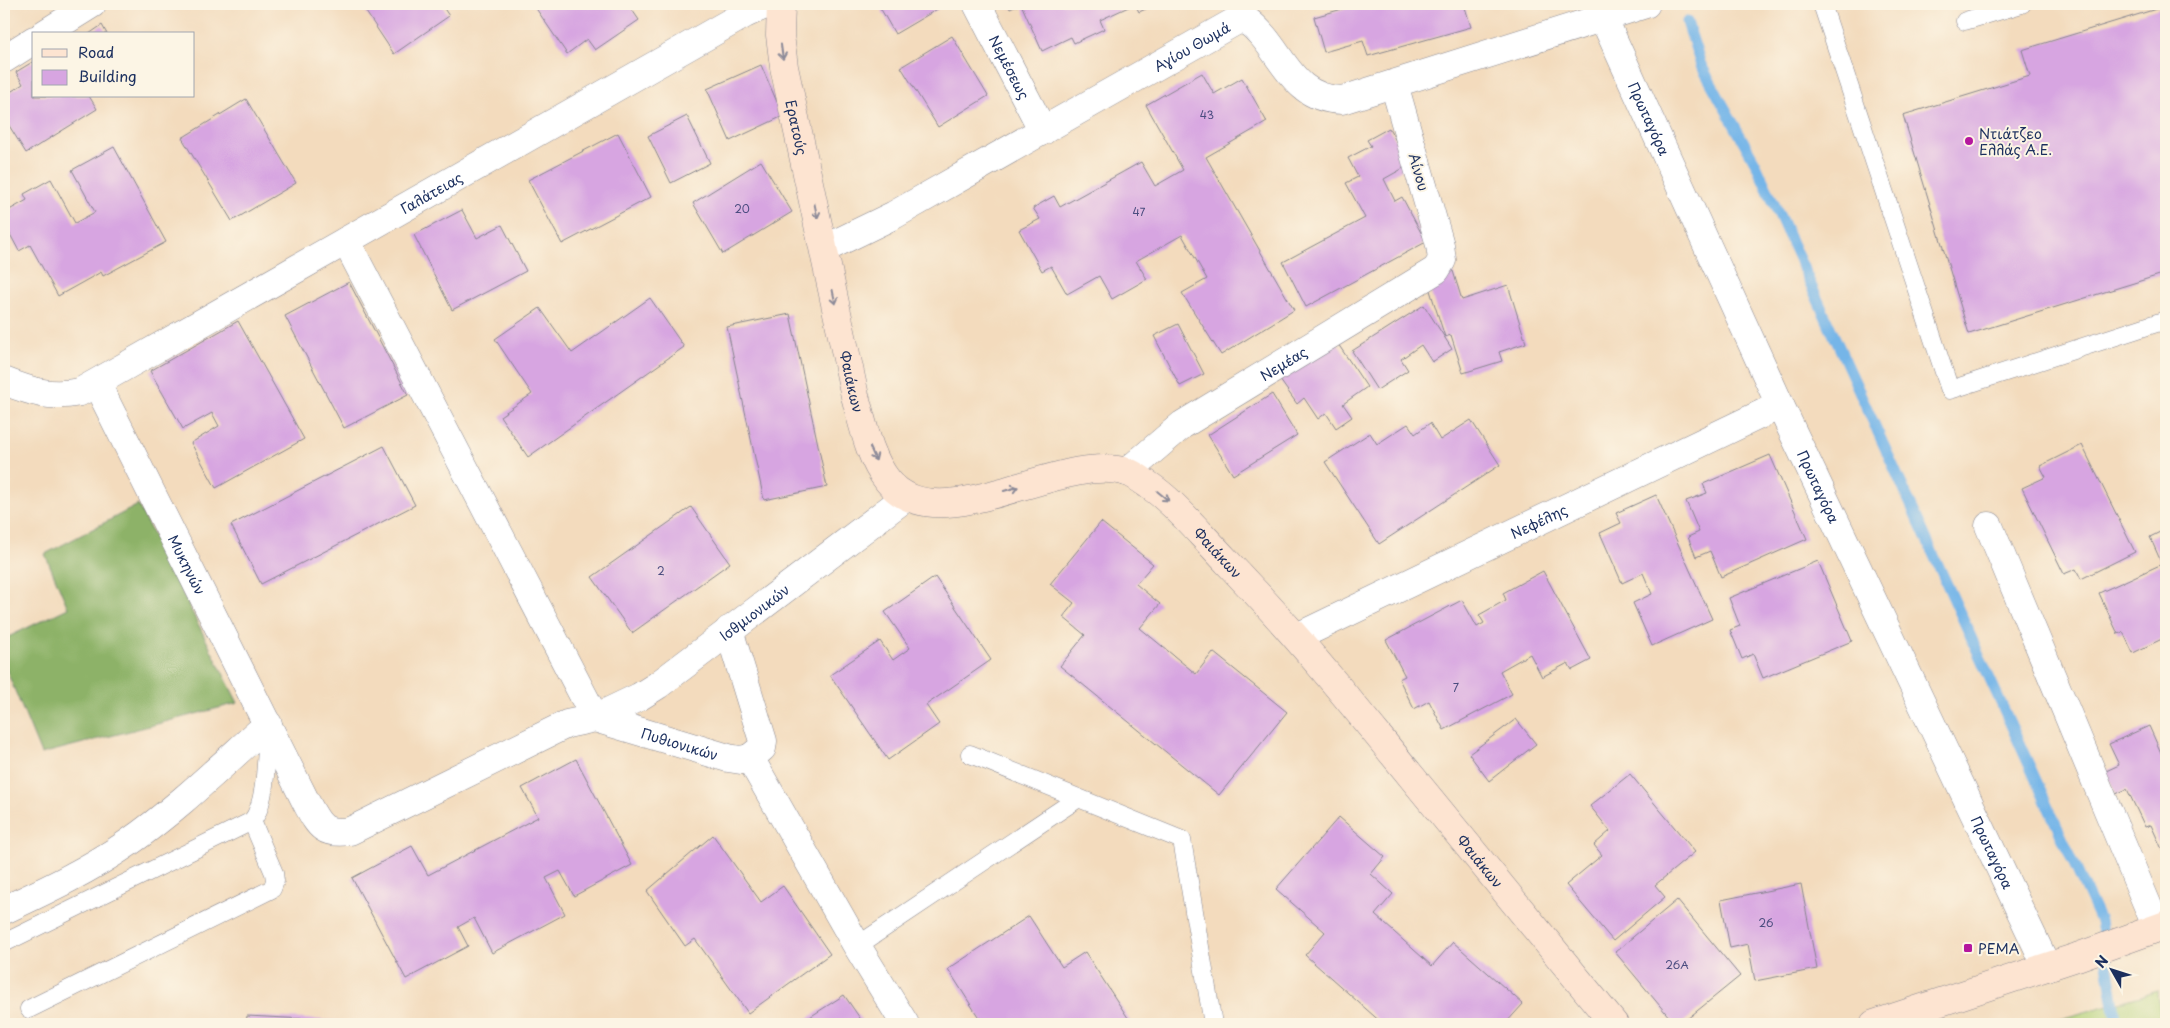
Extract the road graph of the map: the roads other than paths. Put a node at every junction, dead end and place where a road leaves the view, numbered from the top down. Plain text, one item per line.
1 (92, 4) edge
2 (767, 4) edge
3 (781, 4) edge
4 (977, 4) edge
5 (1646, 4) edge
6 (1822, 4) edge
7 (2022, 4) edge
8 (1600, 10) edge
9 (1247, 12) edge
10 (1965, 21) dead end
11 (47, 32) edge
12 (32, 41) edge
13 (4, 59) edge
14 (1394, 84) junction
15 (1043, 131) junction
16 (346, 241) junction
17 (824, 249) junction
18 (1442, 260) joint
19 (2166, 320) edge
20 (4, 381) edge
21 (97, 384) junction
22 (1780, 405) junction
23 (1127, 472) junction
24 (906, 497) junction
25 (1989, 526) dead end
26 (729, 630) junction
27 (1297, 637) junction
28 (595, 718) junction
29 (268, 724) junction
30 (970, 754) dead end
31 (750, 758) junction
32 (1077, 799) junction
33 (252, 821) junction
34 (327, 831) joint
35 (4, 910) edge
36 (2162, 926) edge
37 (4, 943) edge
38 (857, 946) junction
39 (2047, 967) junction
40 (28, 1009) dead end
41 (905, 1024) edge
42 (1213, 1024) edge
43 (1614, 1024) edge
44 (1874, 1024) edge

1 - 11 street
2 - 16 street, Γαλάτειας
3 -> 17 street, Ερατούς
4 - 15 street, Νεμέσεως
5 - 8 street, Αγίου Θωμά
6 - 19 lane
7 - 10 lane
8 - 14 street, Αγίου Θωμά
8 - 22 street, Πρωταγόρα
9 - 14 street, Αγίου Θωμά
9 - 15 street, Αγίου Θωμά
12 - 13 street
14 - 18 street, Αίνου
15 - 17 street, Αγίου Θωμά
16 - 21 street, Γαλάτειας
16 - 28 street
17 -> 24 street, Φαιάκων
18 - 23 street, Νεμέας
20 - 21 street
21 - 29 street, Μυκηνών
22 - 27 street, Νεφέλης
22 - 39 street, Πρωταγόρα
24 -> 23 street, Φαιάκων
23 -> 27 street, Φαιάκων
24 - 26 street, Ισθμιονικών
25 - 36 street
26 - 28 street, Ισθμιονικών
26 - 31 street
27 - 43 street, Φαιάκων
28 - 31 street, Πυθιονικών
28 - 34 street, Πυθιονικών
29 - 33 lane
29 - 34 street, Μυκηνών
29 - 35 street
30 - 32 lane
31 - 38 street
32 - 38 lane
32 - 42 lane
33 - 37 lane
33 - 40 lane
36 - 39 street
38 - 41 street
39 - 44 street

